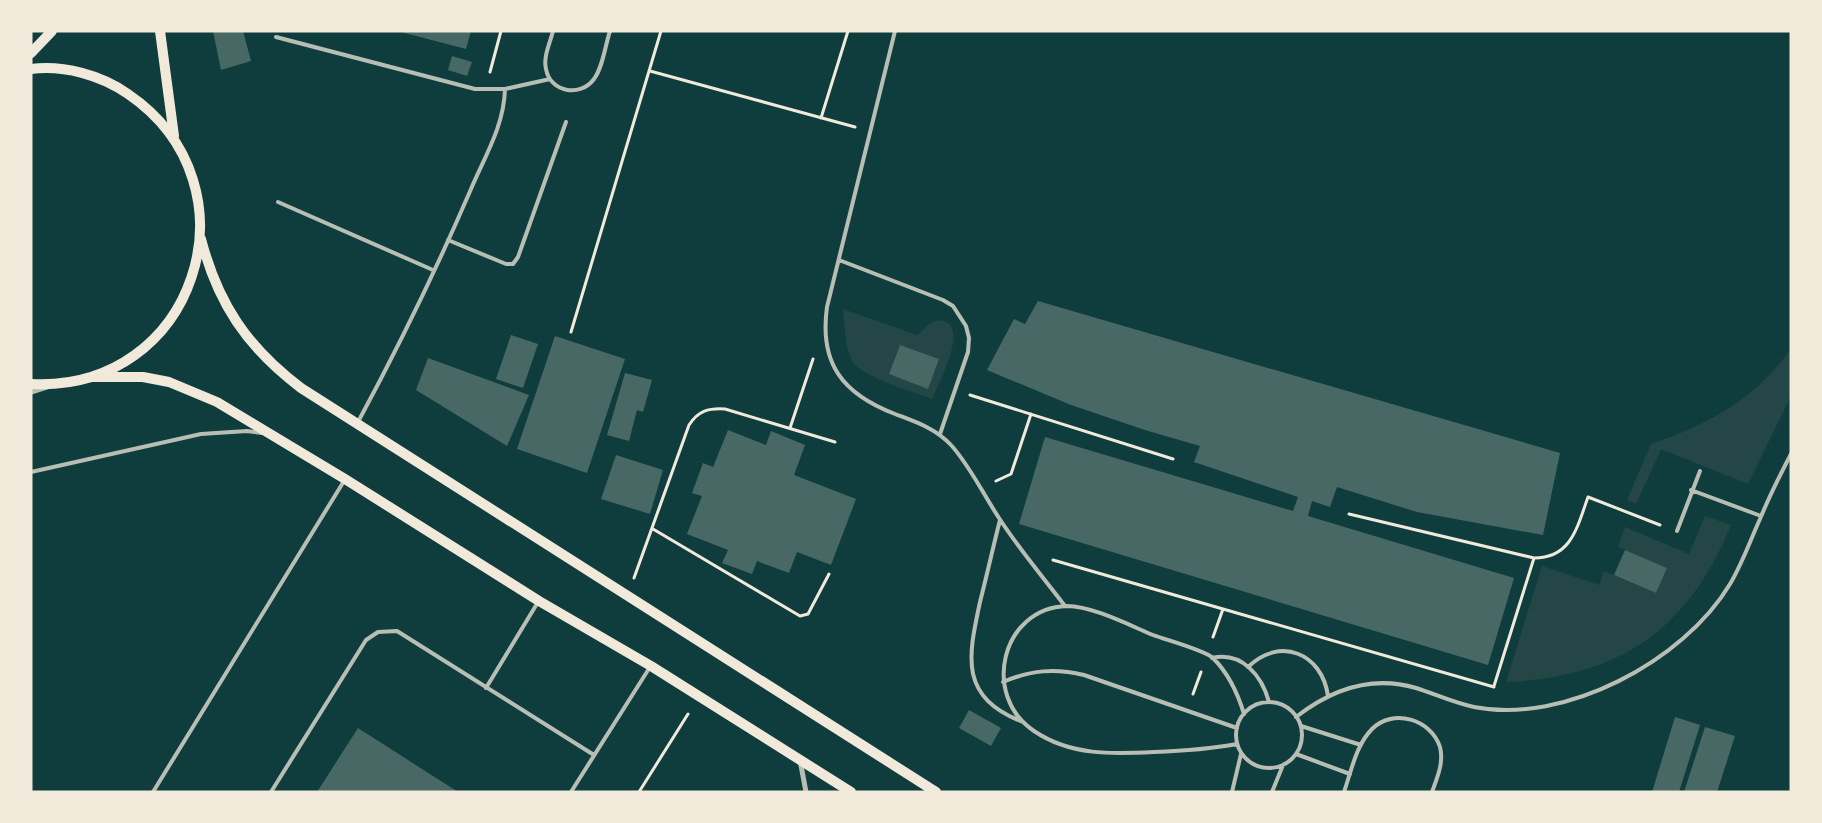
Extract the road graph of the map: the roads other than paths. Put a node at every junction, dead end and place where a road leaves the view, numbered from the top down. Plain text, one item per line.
1 (52, 31) edge
2 (160, 31) edge
3 (553, 31) edge
4 (610, 31) edge
5 (895, 31) edge
6 (276, 37) dead end
7 (31, 53) edge
8 (31, 69) edge
9 (550, 79) junction
10 (505, 89) junction
11 (566, 122) dead end
12 (174, 136) junction
13 (278, 202) dead end
14 (201, 239) junction
15 (448, 240) junction
16 (839, 260) junction
17 (434, 270) junction
18 (91, 377) junction
19 (31, 384) edge
20 (52, 385) junction
21 (31, 392) edge
22 (356, 424) junction
23 (270, 434) junction
24 (940, 434) junction
25 (1791, 454) edge
26 (1700, 470) dead end
27 (31, 472) edge
28 (345, 479) junction
29 (1691, 490) junction
30 (1761, 516) junction
31 (1000, 520) junction
32 (1677, 531) road end
33 (539, 601) junction
34 (1065, 606) junction
35 (1212, 658) junction
36 (651, 666) junction
37 (1248, 667) junction
38 (1003, 682) junction
39 (486, 688) junction
40 (1328, 696) junction
41 (1269, 702) junction
42 (1244, 714) junction
43 (1296, 717) junction
44 (1023, 722) junction
45 (1301, 726) junction
46 (1236, 728) junction
47 (1237, 744) junction
48 (1361, 745) junction
49 (1241, 754) junction
50 (1296, 754) junction
51 (594, 755) junction
52 (800, 760) junction
53 (1283, 765) junction
54 (1350, 774) junction
55 (153, 792) edge
56 (271, 792) edge
57 (571, 792) edge
58 (806, 792) edge
59 (851, 792) edge
60 (936, 792) edge
61 (1232, 792) edge
62 (1272, 792) edge
63 (1344, 792) edge
64 (1432, 792) edge

1 - 7 main road
2 - 12 main road
3 - 9 lane
4 - 9 lane
5 - 16 lane
6 - 10 lane
8 - 12 main road
9 - 10 lane
10 - 15 lane
11 - 15 lane
12 - 14 main road
13 - 17 lane
14 - 18 main road
14 - 22 main road
15 - 17 lane
16 - 24 lane
16 - 24 lane
17 - 22 lane
18 - 20 main road
18 - 23 main road
19 - 20 main road
20 - 21 street
22 - 60 main road
23 - 27 lane
23 - 28 main road
24 - 31 lane
25 - 30 lane
26 - 29 lane
28 - 33 main road
28 - 55 lane
29 - 30 lane
29 - 32 lane
30 - 40 lane
31 - 34 lane
31 - 44 lane
33 - 36 main road
33 - 39 lane
34 - 35 lane
34 - 38 lane
35 - 37 lane
35 - 42 lane
36 - 51 lane
36 - 52 main road
37 - 40 lane
37 - 41 lane
38 - 44 lane
38 - 46 lane
39 - 51 lane
39 - 56 lane
40 - 43 lane
41 - 42 lane
41 - 43 lane
42 - 46 lane
43 - 45 lane
44 - 47 lane
45 - 48 lane
45 - 50 lane
46 - 47 lane
47 - 49 lane
48 - 54 lane
48 - 64 lane
49 - 53 lane
49 - 61 lane
50 - 53 lane
50 - 54 lane
51 - 57 lane
52 - 58 street
52 - 59 main road
53 - 62 lane
54 - 63 lane

